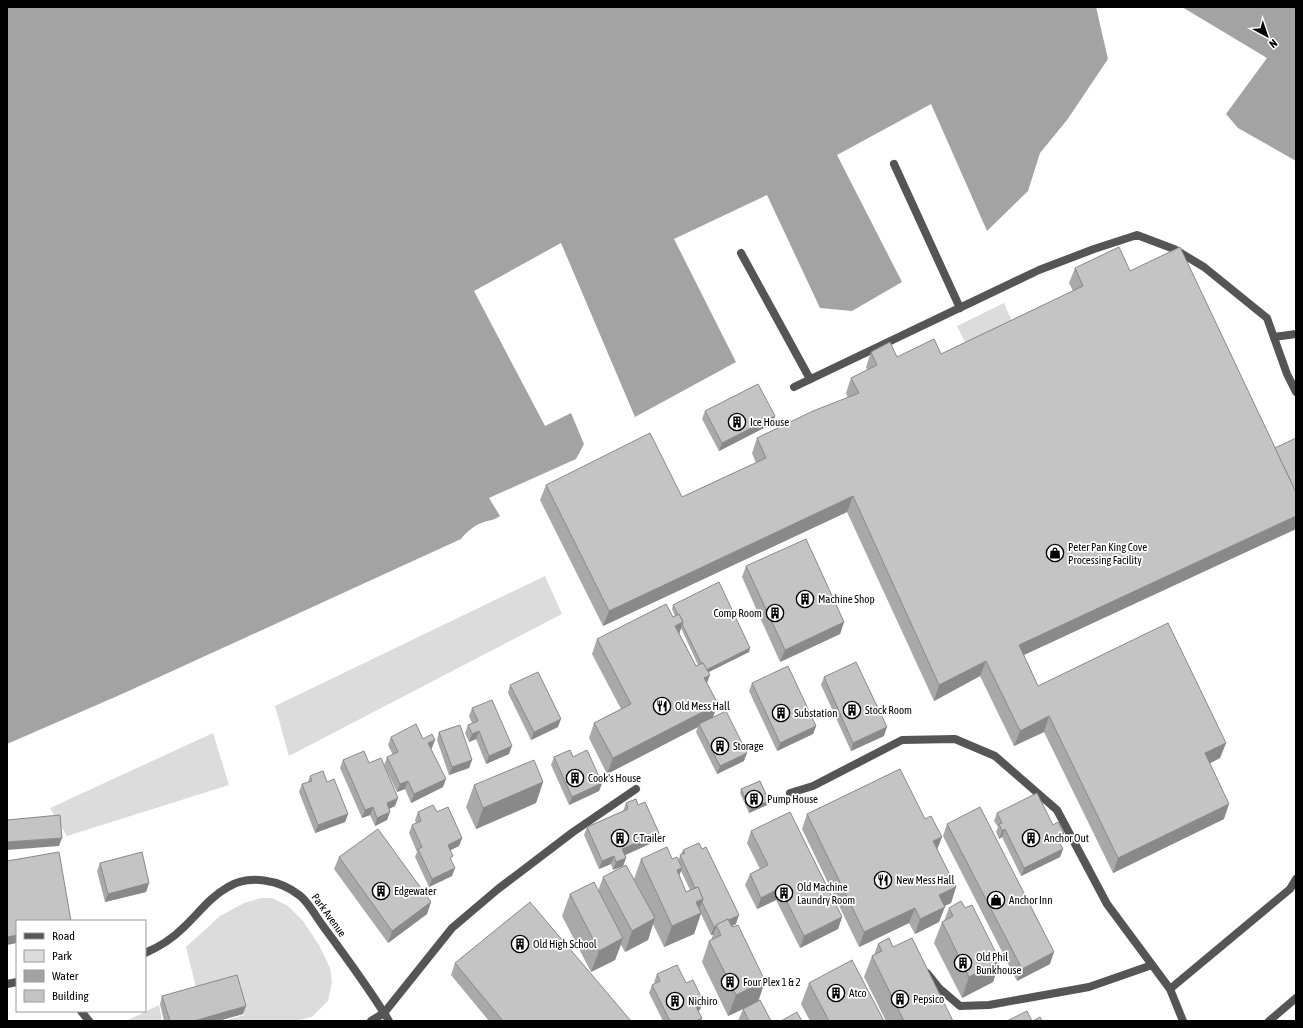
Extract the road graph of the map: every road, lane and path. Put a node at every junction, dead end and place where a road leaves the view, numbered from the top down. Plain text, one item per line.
1 (894, 164) dead end
2 (741, 253) dead end
3 (960, 308) junction
4 (1296, 334) edge
5 (1274, 337) junction
6 (810, 379) junction
7 (794, 387) dead end
8 (1296, 392) edge
9 (636, 789) dead end
10 (790, 793) dead end
11 (1296, 879) edge
12 (146, 953) edge
13 (1152, 966) junction
14 (923, 968) edge
15 (1170, 988) junction
16 (1296, 998) edge
17 (82, 1012) edge
18 (384, 1014) junction
19 (89, 1021) edge
20 (371, 1021) edge
21 (389, 1021) edge
22 (1183, 1021) edge
23 (1269, 1021) edge

1 - 3 street
2 - 6 street
3 - 5 street
3 - 6 street
4 - 5 street
5 - 8 street
6 - 7 street
9 - 18 street
10 - 13 street
11 - 15 street
12 - 18 street, Park Avenue
13 - 14 street
13 - 15 street
15 - 22 street
16 - 23 street
17 - 19 street
18 - 20 street
18 - 21 street, Park Avenue

